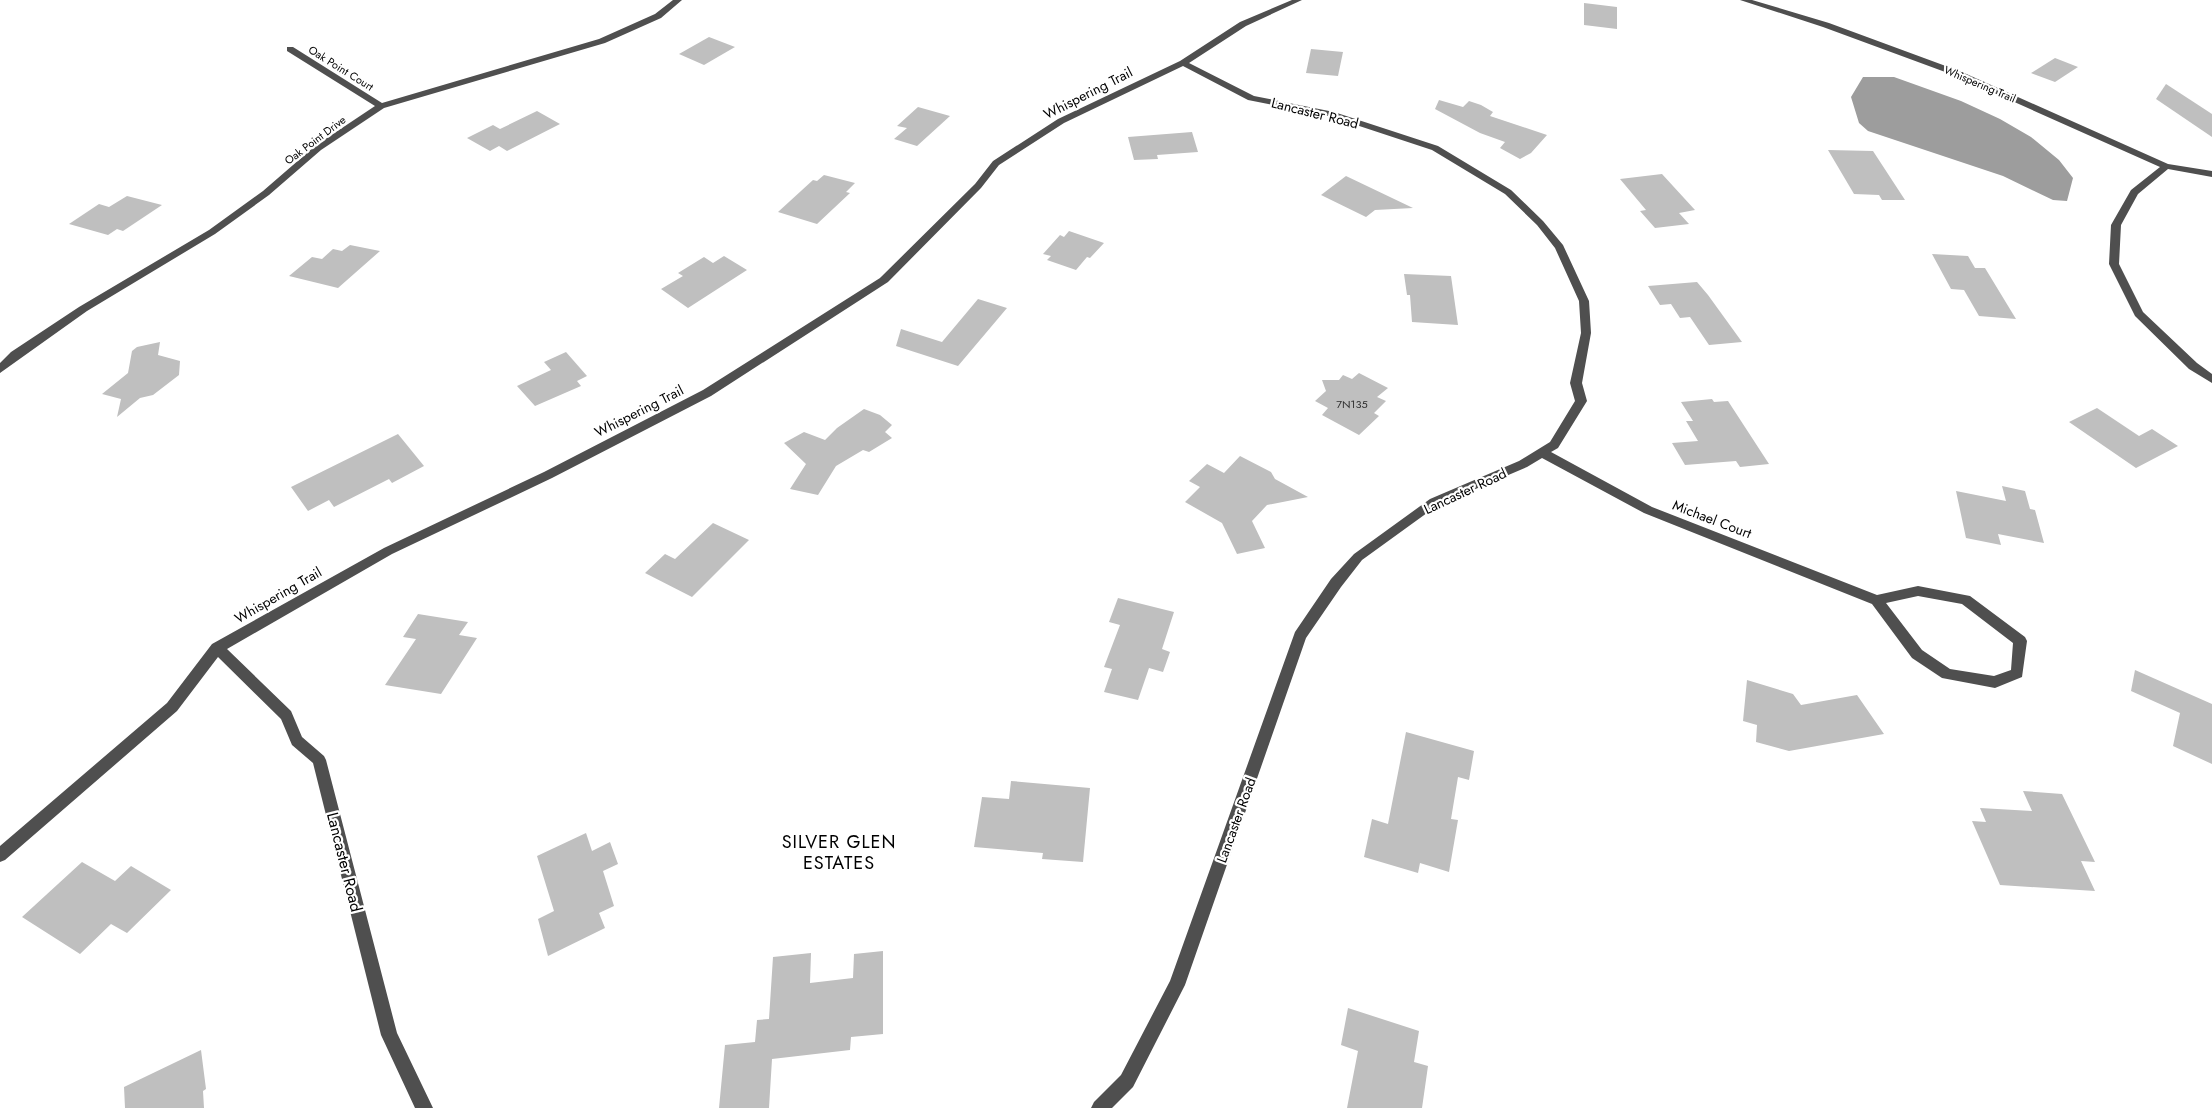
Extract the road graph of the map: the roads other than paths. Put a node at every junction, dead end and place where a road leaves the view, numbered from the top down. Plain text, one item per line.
1 (678, 0) edge
2 (1298, 0) edge
3 (1744, 0) edge
4 (290, 49) dead end
5 (1183, 63) junction
6 (380, 106) junction
7 (2166, 166) junction
8 (2212, 174) edge
9 (0, 369) edge
10 (2212, 379) edge
11 (1542, 453) junction
12 (1877, 600) junction
13 (217, 648) junction
14 (0, 855) edge
15 (424, 1108) edge
16 (1100, 1108) edge

1 - 6 street, Oak Point Drive
2 - 5 street, Whispering Trail
3 - 7 street, Whispering Trail
4 - 6 street, Oak Point Court
5 - 11 street, Lancaster Road
5 - 13 street, Whispering Trail
6 - 9 street, Oak Point Drive
7 - 8 street, Whispering Trail
7 - 10 street
11 - 12 street, Michael Court
11 - 16 street, Lancaster Road
12 - 12 street
13 - 14 street, Whispering Trail
13 - 15 street, Lancaster Road

